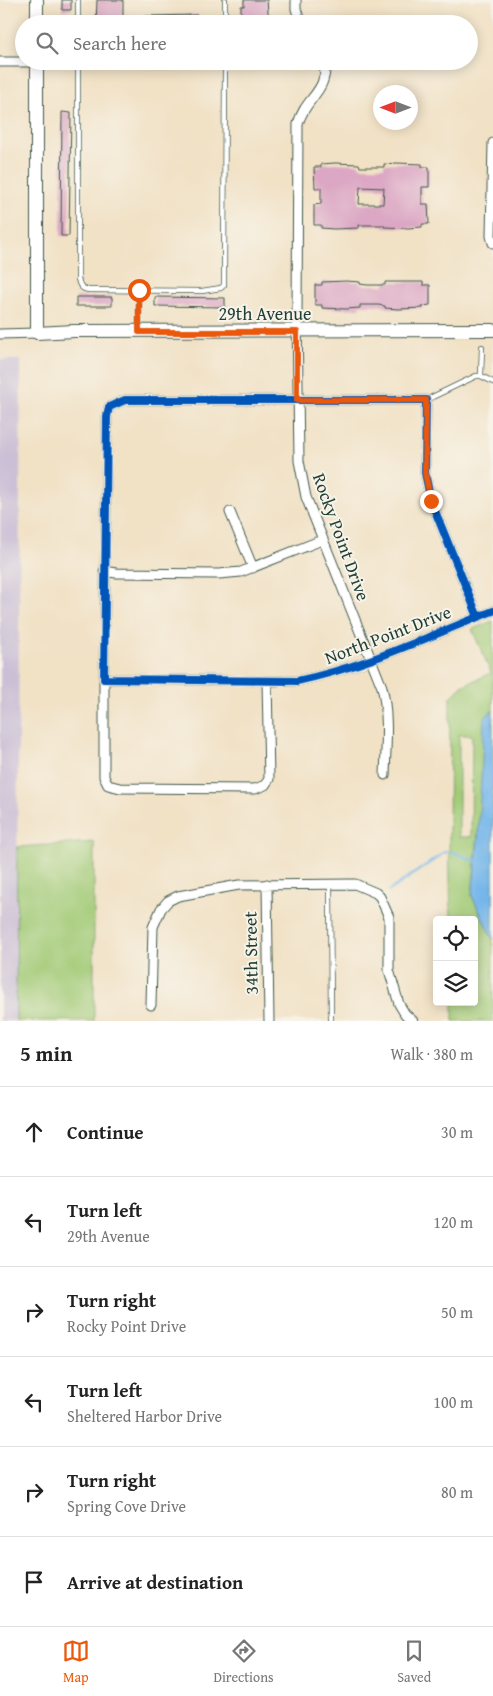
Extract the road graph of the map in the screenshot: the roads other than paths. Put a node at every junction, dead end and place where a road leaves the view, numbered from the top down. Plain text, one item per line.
1 (37, 0) edge
2 (78, 0) edge
3 (225, 0) edge
4 (296, 0) edge
5 (37, 15) edge
6 (78, 15) edge
7 (225, 15) edge
8 (298, 15) edge
9 (0, 62) edge
10 (15, 62) edge
11 (37, 70) edge
12 (78, 70) edge
13 (225, 70) edge
14 (325, 70) edge
15 (493, 142) edge
16 (493, 243) edge
17 (139, 290) junction
18 (493, 330) edge
19 (139, 332) junction
20 (297, 332) junction
21 (37, 333) junction
22 (0, 334) edge
23 (482, 347) dead end
24 (481, 376) junction
25 (493, 382) edge
26 (297, 400) junction
27 (426, 400) junction
28 (230, 512) dead end
29 (322, 540) junction
30 (253, 568) junction
31 (104, 571) junction
32 (493, 611) edge
33 (478, 617) junction
34 (370, 660) junction
35 (104, 679) junction
36 (267, 681) junction
37 (386, 775) dead end
38 (267, 884) junction
39 (330, 884) junction
40 (152, 1005) dead end
41 (269, 1021) edge
42 (332, 1021) edge
43 (413, 1021) edge

1 - 5 street
2 - 6 lane
3 - 7 lane
4 - 8 street
9 - 10 street
11 - 21 street
12 - 17 lane
13 - 17 lane
14 - 20 street, Rocky Point Drive
15 - 16 street
17 - 19 lane
18 - 20 street, 29th Avenue
19 - 20 street, 29th Avenue
19 - 21 street, 29th Avenue
20 - 26 street, Rocky Point Drive
21 - 22 street
23 - 24 lane
24 - 25 lane
24 - 27 lane
26 - 27 street
26 - 29 street, Rocky Point Drive
26 - 31 street
27 - 33 street
28 - 30 street
29 - 30 street
29 - 34 street, Rocky Point Drive
30 - 31 street
31 - 35 street
32 - 33 street, North Point Drive
33 - 34 street, North Point Drive
34 - 36 street, North Point Drive
34 - 37 street, Rocky Point Drive
35 - 36 street, North Point Drive
35 - 36 street
38 - 39 street
38 - 40 street
38 - 41 street, 34th Street
39 - 42 lane
39 - 43 street

